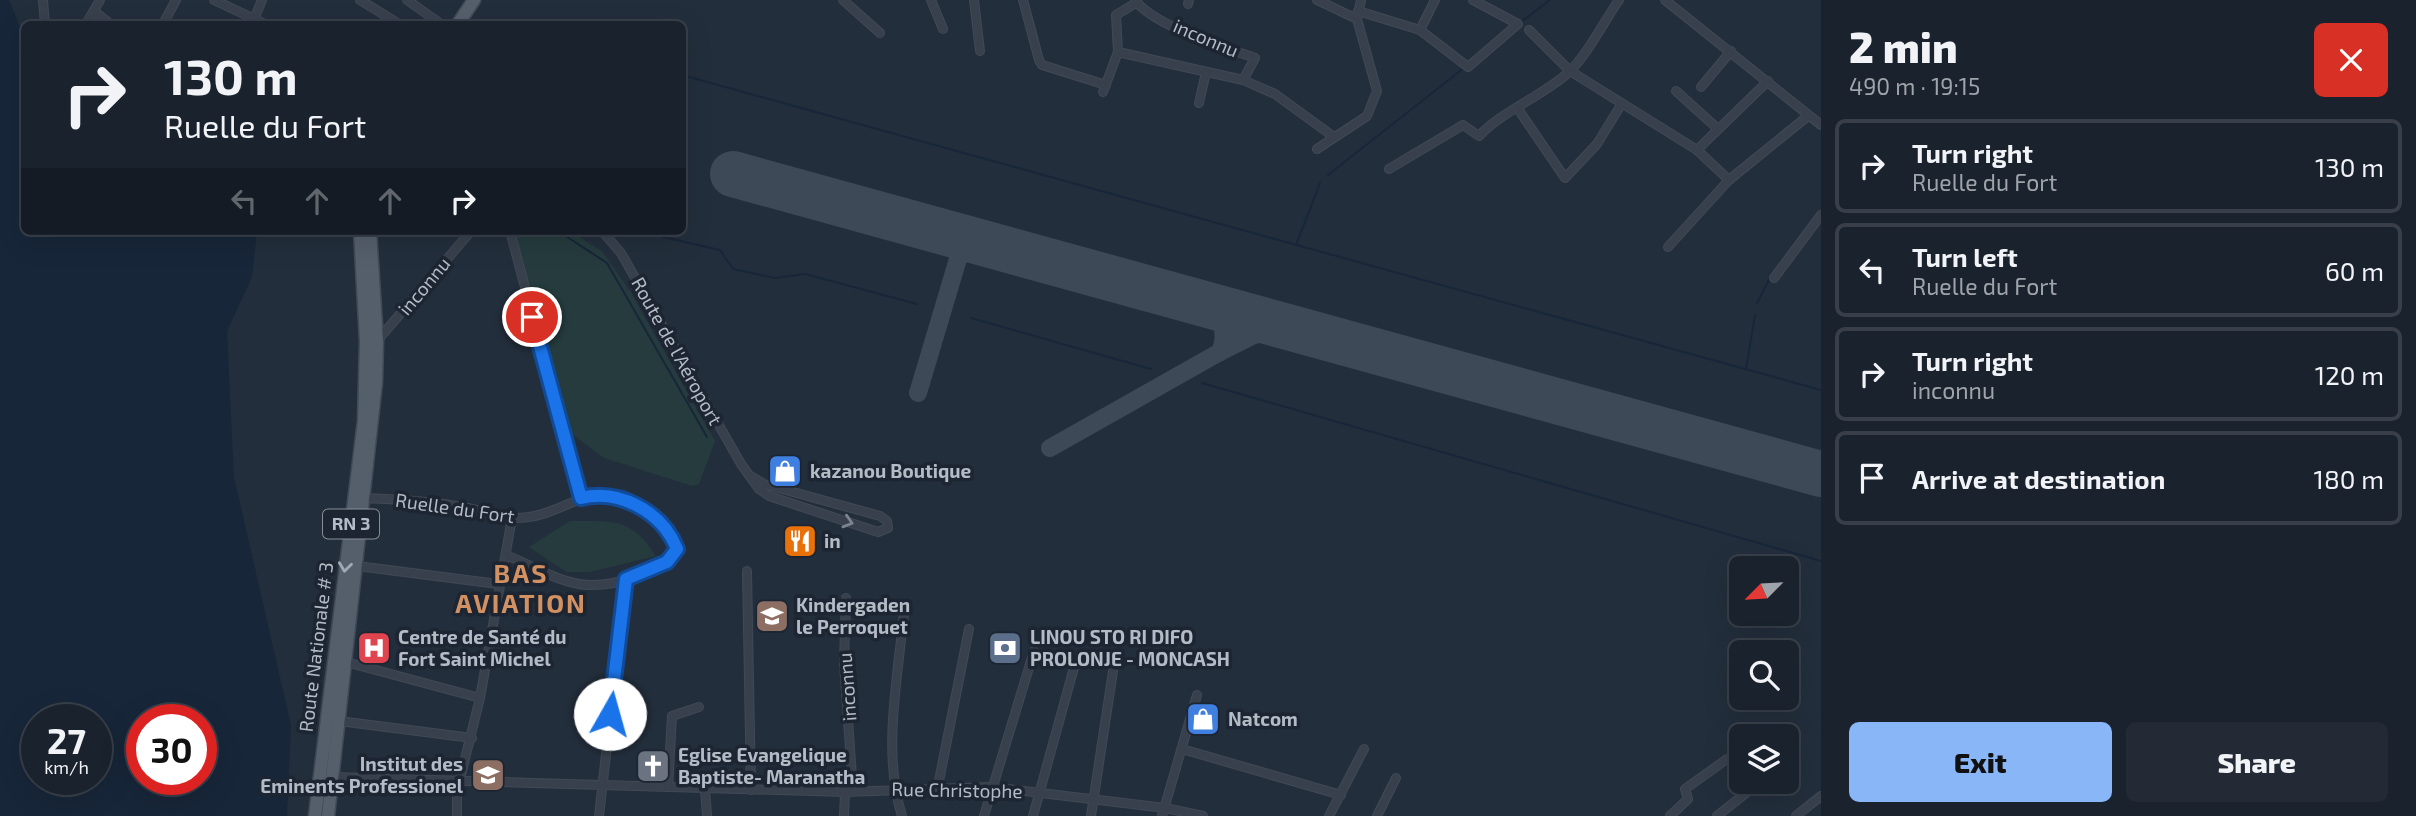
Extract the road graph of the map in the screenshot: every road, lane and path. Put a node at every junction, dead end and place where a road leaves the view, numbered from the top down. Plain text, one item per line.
1 (43, 0) edge
2 (100, 0) edge
3 (176, 0) edge
4 (214, 0) edge
5 (262, 0) edge
6 (360, 0) edge
7 (407, 0) edge
8 (474, 0) edge
9 (843, 0) edge
10 (931, 0) edge
11 (974, 0) edge
12 (1023, 0) edge
13 (1317, 0) edge
14 (1361, 0) edge
15 (1435, 0) edge
16 (1473, 0) edge
17 (1619, 0) edge
18 (1665, 0) edge
19 (1136, 1) edge
20 (94, 11) junction
21 (1358, 15) junction
22 (45, 21) edge
23 (88, 21) edge
24 (106, 21) edge
25 (165, 21) edge
26 (251, 21) edge
27 (253, 21) edge
28 (394, 21) edge
29 (437, 21) edge
30 (460, 21) edge
31 (943, 29) dead end
32 (1420, 30) junction
33 (1530, 30) dead end
34 (880, 33) dead end
35 (981, 51) dead end
36 (1731, 51) junction
37 (1118, 52) junction
38 (1570, 71) junction
39 (1206, 72) junction
40 (1243, 80) junction
41 (1768, 81) junction
42 (1701, 87) dead end
43 (1675, 91) dead end
44 (1199, 103) dead end
45 (1621, 105) junction
46 (1518, 109) junction
47 (1808, 116) junction
48 (1821, 125) edge
49 (1718, 129) junction
50 (1334, 137) junction
51 (1317, 149) dead end
52 (1697, 149) junction
53 (1389, 169) dead end
54 (1729, 180) junction
55 (1821, 215) edge
56 (360, 235) edge
57 (370, 235) edge
58 (468, 235) edge
59 (511, 235) edge
60 (605, 235) edge
61 (1668, 247) dead end
62 (1774, 278) dead end
63 (377, 341) junction
64 (749, 475) junction
65 (360, 498) junction
66 (581, 498) junction
67 (512, 518) junction
68 (506, 555) junction
69 (357, 566) junction
70 (747, 570) dead end
71 (626, 579) junction
72 (498, 584) junction
73 (846, 598) dead end
74 (904, 612) dead end
75 (344, 629) junction
76 (969, 629) dead end
77 (1034, 651) dead end
78 (346, 663) junction
79 (1075, 664) dead end
80 (1113, 671) dead end
81 (1197, 695) dead end
82 (480, 698) junction
83 (699, 707) dead end
84 (339, 720) junction
85 (472, 738) junction
86 (1182, 749) junction
87 (1364, 749) dead end
88 (1727, 759) dead end
89 (332, 777) junction
90 (1396, 778) dead end
91 (460, 782) junction
92 (600, 786) junction
93 (938, 786) junction
94 (668, 787) junction
95 (991, 787) junction
96 (893, 788) junction
97 (705, 789) junction
98 (751, 790) junction
99 (845, 792) junction
100 (1037, 792) junction
101 (1745, 794) edge
102 (1341, 795) junction
103 (1821, 796) edge
104 (1093, 799) junction
105 (1164, 812) edge
106 (315, 816) edge
107 (328, 816) edge
108 (457, 816) edge
109 (598, 816) edge
110 (707, 816) edge
111 (844, 816) edge
112 (902, 816) edge
113 (984, 816) edge
114 (1032, 816) edge
115 (1091, 816) edge
116 (1203, 816) edge
117 (1329, 816) edge
118 (1377, 816) edge
119 (1670, 816) edge
120 (1717, 816) edge
121 (1796, 816) edge

1 - 22 street
2 - 20 street
3 - 25 street
4 - 26 street
5 - 27 street
6 - 28 street
7 - 29 street
8 - 30 main road
9 - 34 street
10 - 31 street
11 - 35 street
12 - 37 street, inconnu
13 - 21 street
14 - 21 street
15 - 32 street
16 - 32 street
17 - 38 street
18 - 36 street
19 - 37 street, inconnu
19 - 40 street, inconnu
20 - 23 street
20 - 24 street
21 - 32 street
21 - 50 street
33 - 38 street
36 - 41 street
36 - 42 street
37 - 39 street, inconnu
38 - 45 street
38 - 46 street
39 - 40 street, inconnu
39 - 44 street, inconnu
40 - 50 street, inconnu
41 - 47 street
41 - 49 street
43 - 49 street
45 - 46 street
45 - 52 street
46 - 53 street
47 - 48 street
47 - 54 street
49 - 52 street
50 - 51 street
52 - 54 street
54 - 61 street
55 - 62 street
56 - 65 main road, Route Nationale # 3 / RN 3
57 - 63 main road, Route Nationale # 3 / RN 3
58 - 63 street, inconnu
59 - 66 street
60 - 64 street, Route de l'Aéroport
63 - 65 main road, Route Nationale # 3 / RN 3
64 -> 64 street, Route de l'Aéroport
65 - 67 street, Ruelle du Fort
65 - 69 main road, Route Nationale # 3 / RN 3
65 -> 75 main road, Route Nationale # 3 / RN 3
66 - 67 street, Ruelle du Fort
66 - 71 street, Ruelle du Fort
67 - 68 street
68 - 71 street, Ruelle du Fort
68 - 72 street
69 - 72 street
69 - 75 main road, Route Nationale # 3 / RN 3
70 - 98 street
71 - 92 street
72 - 82 street
73 - 99 street, inconnu
74 - 96 street
75 - 78 main road, Route Nationale # 3 / RN 3
75 - 106 main road, Route Nationale # 3 / RN 3
76 - 93 street
77 - 95 street
78 - 82 street
78 - 84 main road, Route Nationale # 3 / RN 3
79 - 100 street
80 - 104 street
81 - 86 street
82 - 85 street
83 - 94 street
84 - 85 street
84 - 89 main road, Route Nationale # 3 / RN 3
85 - 91 street
86 - 102 street
86 - 105 street
87 - 102 street
88 - 119 street
89 - 91 street, Rue Christophe
89 - 107 main road, Route Nationale # 3 / RN 3
90 - 118 street
91 - 92 street, Rue Christophe
91 - 108 street
92 - 94 street, Rue Christophe
92 - 109 street
93 - 95 street, Rue Christophe
93 - 96 street, Rue Christophe
94 - 97 street, Rue Christophe
95 - 100 street, Rue Christophe
95 - 113 street
96 - 99 street, Rue Christophe
96 - 112 street
97 - 98 street, Rue Christophe
97 - 110 street
98 - 99 street, Rue Christophe
99 - 111 street, inconnu
100 - 104 street, Rue Christophe
100 - 114 street
101 - 120 street
102 - 117 street
103 - 121 street
104 - 105 street, Rue Christophe
104 - 115 street
105 - 116 street, Rue Christophe

